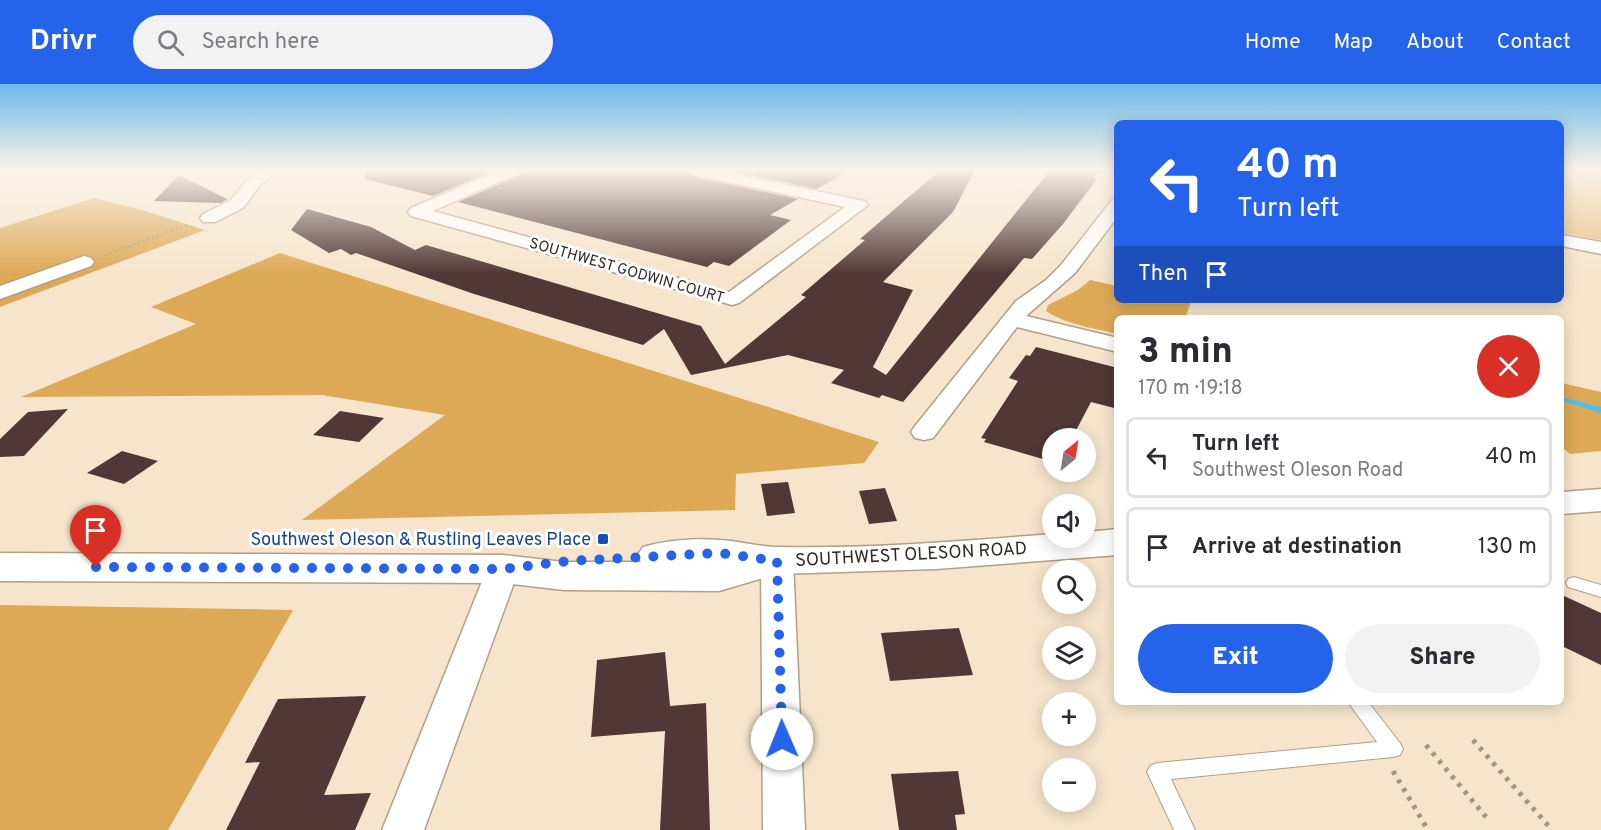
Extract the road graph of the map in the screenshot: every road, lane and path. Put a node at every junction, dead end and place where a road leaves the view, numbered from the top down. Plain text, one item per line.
1 (235, 205) edge
2 (433, 205) edge
3 (854, 205) edge
4 (209, 218) joint
5 (1110, 228) edge
6 (1564, 242) edge
7 (1601, 248) edge
8 (84, 262) joint
9 (0, 293) edge
10 (1013, 319) junction
11 (1114, 344) edge
12 (924, 432) dead end
13 (1601, 500) edge
14 (1564, 503) edge
15 (1114, 542) edge
16 (777, 561) junction
17 (0, 567) edge
18 (503, 569) junction
19 (1574, 583) dead end
20 (1601, 591) edge
21 (1359, 705) edge
22 (1473, 740) dead end
23 (1426, 745) dead end
24 (1380, 750) junction
25 (1486, 817) dead end
26 (403, 830) edge
27 (784, 830) edge
28 (1185, 830) edge
29 (1428, 830) edge
30 (1552, 830) edge

1 - 4 street
2 - 3 street, SOUTHWEST GODWIN COURT
4 - 8 path
5 - 10 street
6 - 7 street
8 - 9 street
10 - 11 street
10 - 12 street
13 - 14 main road
15 - 16 main road, SOUTHWEST OLESON ROAD
16 - 18 main road, SOUTHWEST OLESON ROAD
16 - 27 street
17 - 18 main road, SOUTHWEST OLESON ROAD
18 - 26 street
19 - 20 lane
21 - 24 lane
22 - 30 path
23 - 25 path
24 - 28 lane
24 - 29 path

